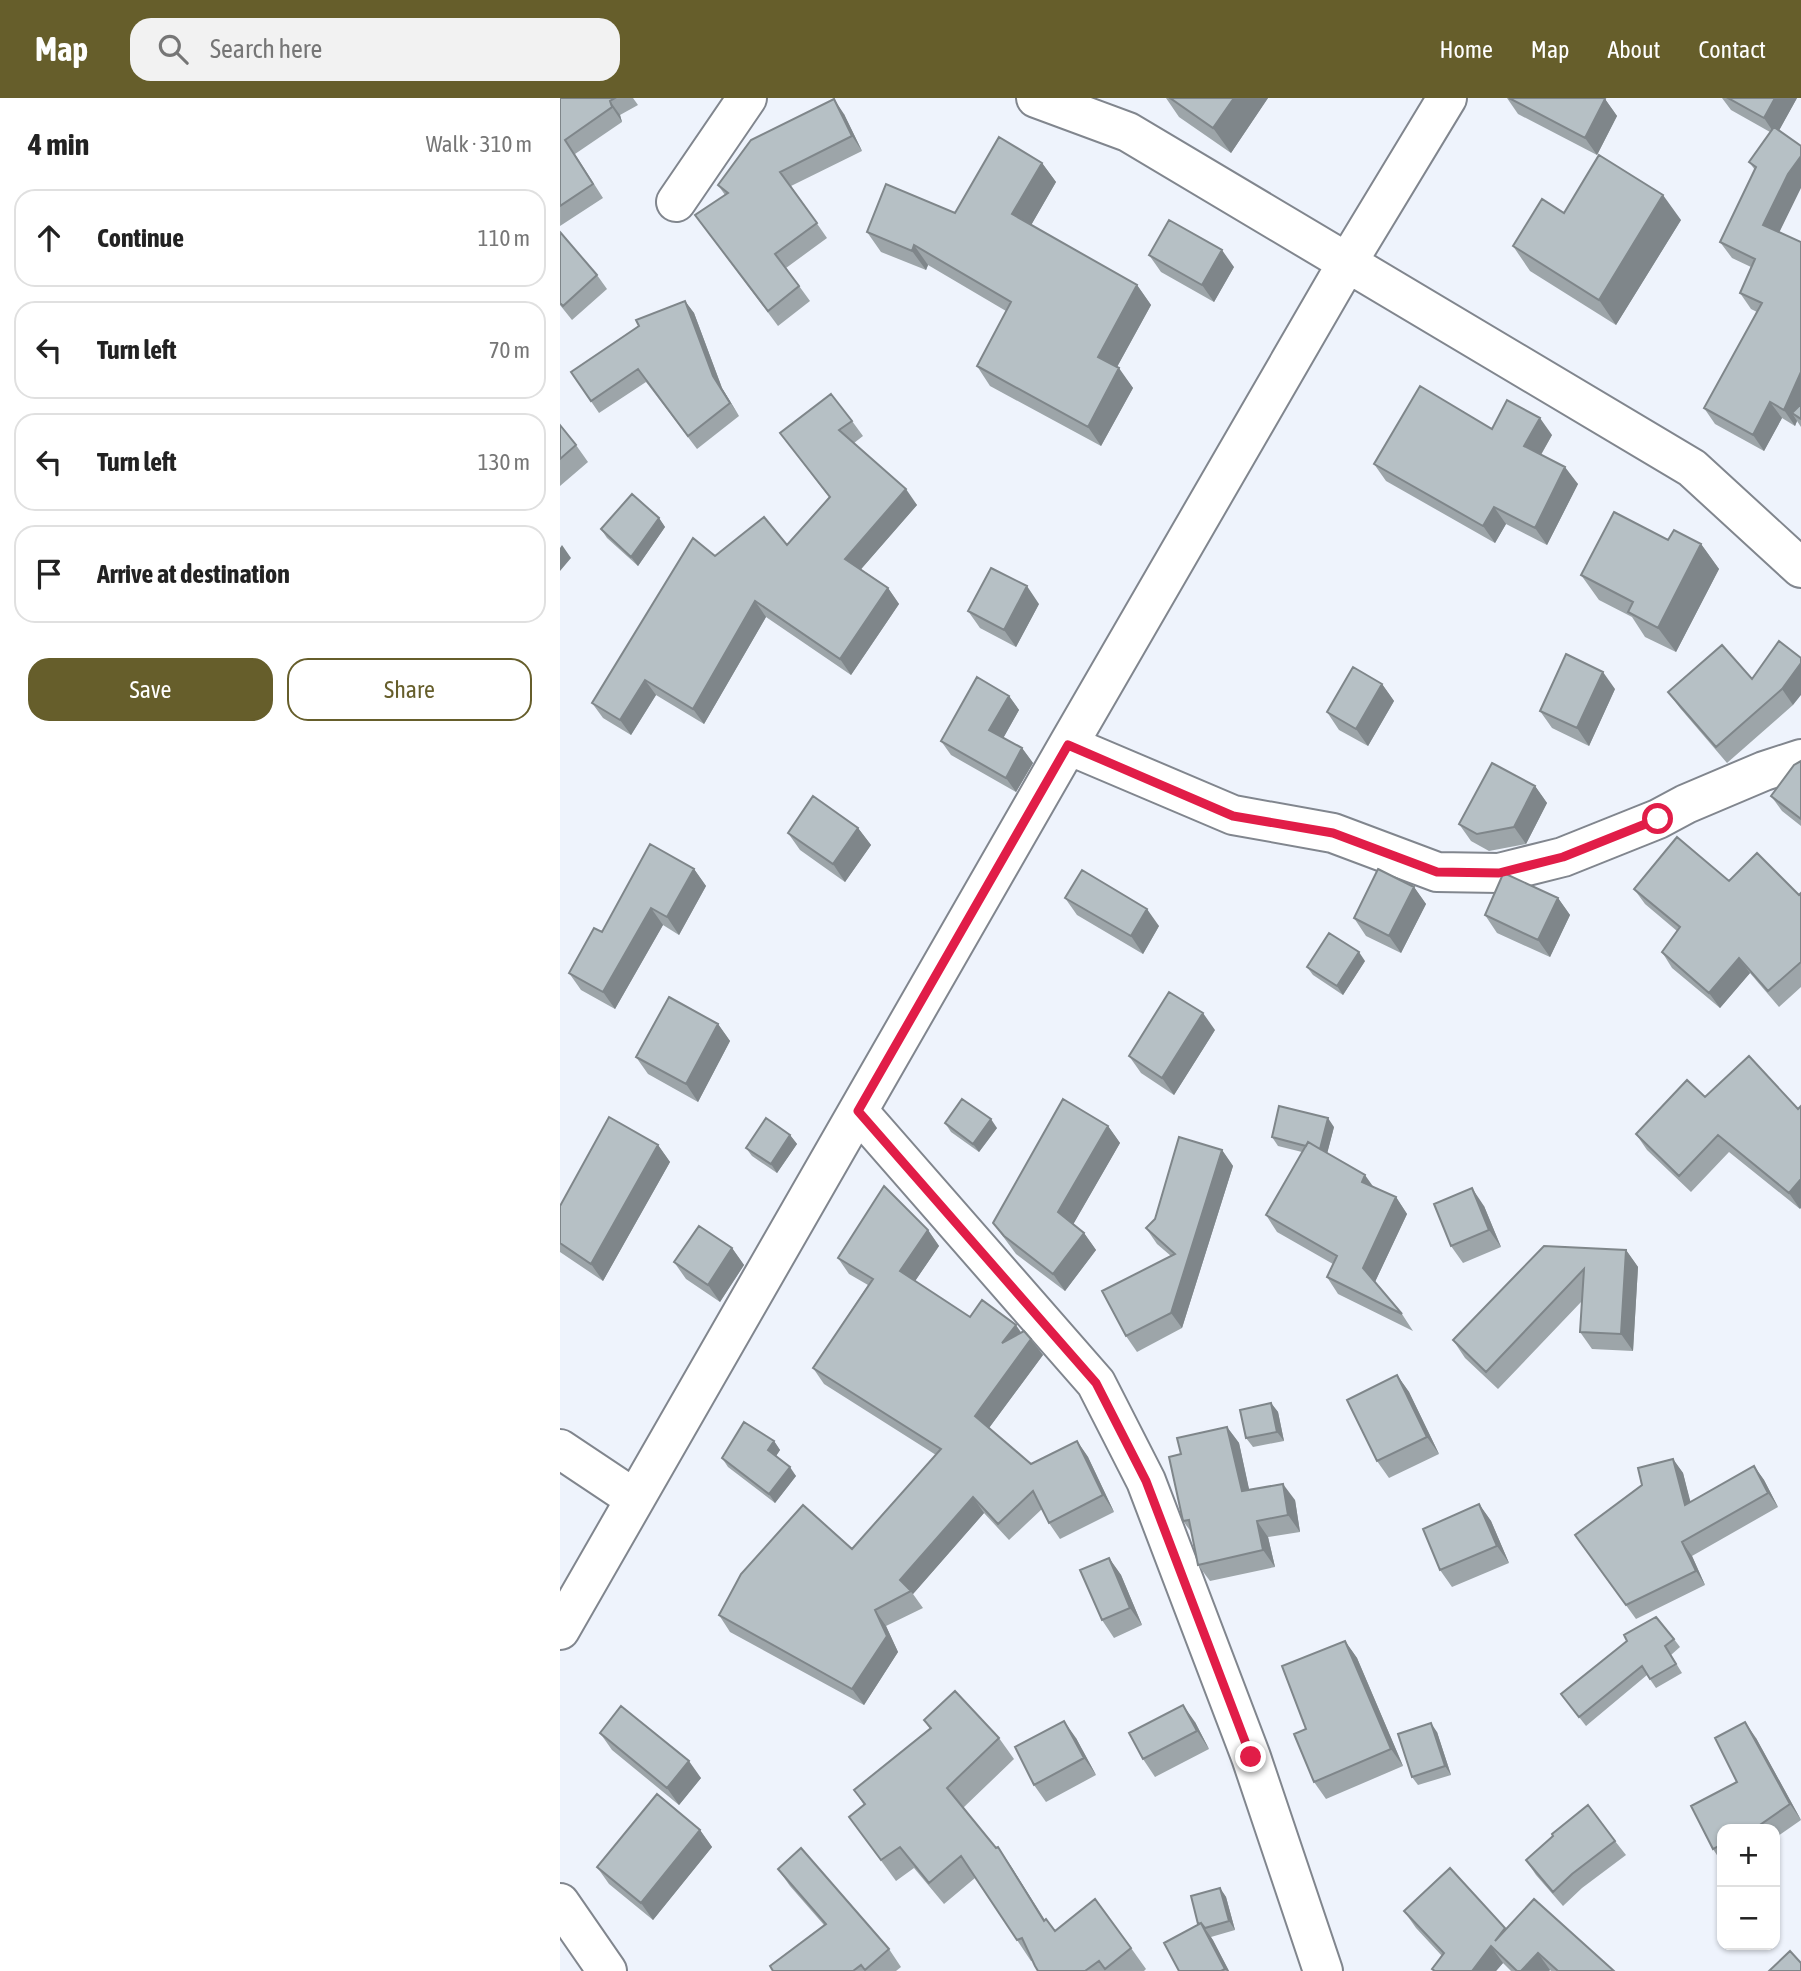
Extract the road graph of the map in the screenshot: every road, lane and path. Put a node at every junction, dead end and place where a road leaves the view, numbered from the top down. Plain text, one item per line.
1 (747, 98) edge
2 (1036, 98) edge
3 (1447, 98) edge
4 (676, 202) dead end
5 (1347, 263) junction
6 (1801, 568) edge
7 (1068, 745) junction
8 (1801, 758) edge
9 (858, 1111) junction
10 (560, 1449) edge
11 (635, 1499) junction
12 (560, 1630) edge
13 (560, 1903) edge
14 (607, 1971) edge
15 (1323, 1971) edge

1 - 4 street
2 - 5 street
3 - 5 street
5 - 6 street
5 - 7 street
7 - 8 street
7 - 9 street
9 - 11 street
9 - 15 street
10 - 11 street
11 - 12 street
13 - 14 street

